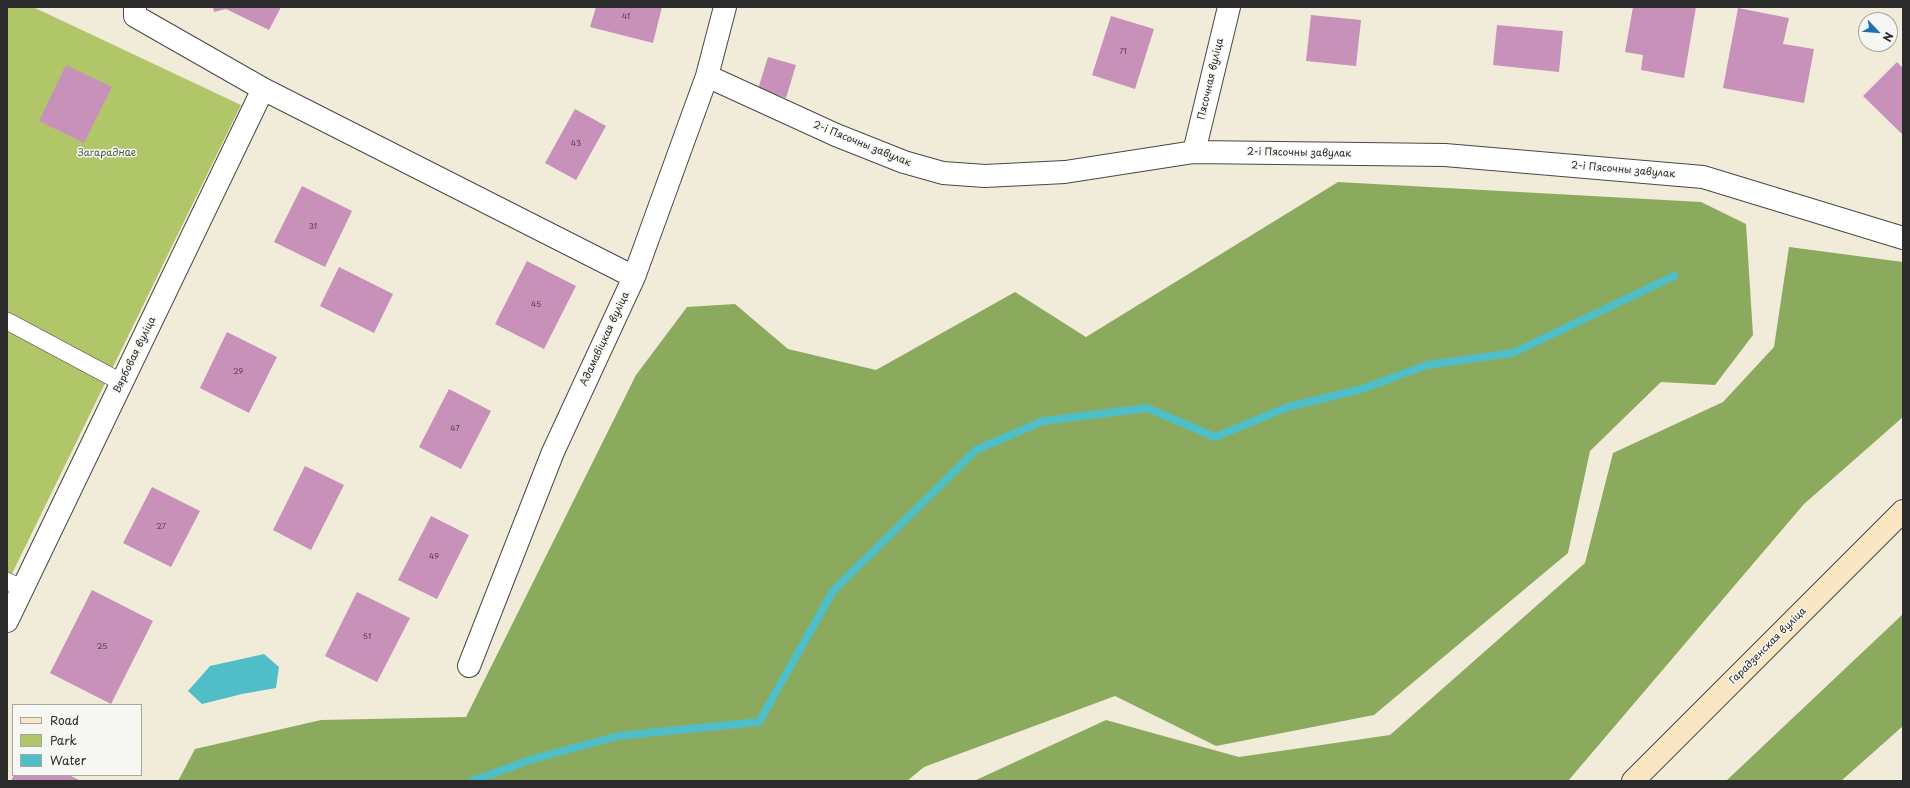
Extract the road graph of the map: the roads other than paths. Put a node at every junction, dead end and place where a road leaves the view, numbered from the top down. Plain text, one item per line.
1 (135, 7) edge
2 (725, 7) edge
3 (1228, 7) edge
4 (707, 76) junction
5 (263, 89) junction
6 (1194, 152) junction
7 (1903, 238) edge
8 (634, 277) junction
9 (7, 321) edge
10 (121, 382) junction
11 (1903, 511) edge
12 (15, 585) edge
13 (7, 621) edge
14 (470, 666) dead end
15 (1633, 781) edge

1 - 5 street
2 - 4 street, Адамавіцкая вуліца
3 - 6 street, Пясочная вуліца
4 - 6 street, 2-і Пясочны завулак
4 - 8 street, Адамавіцкая вуліца
5 - 8 street
5 - 10 street, Вярбовая вуліца
6 - 7 street, 2-і Пясочны завулак
8 - 14 street, Адамавіцкая вуліца
9 - 10 lane
10 - 12 street, Вярбовая вуліца
11 - 15 main road, Гарадзенская вуліца
12 - 13 street, Вярбовая вуліца

